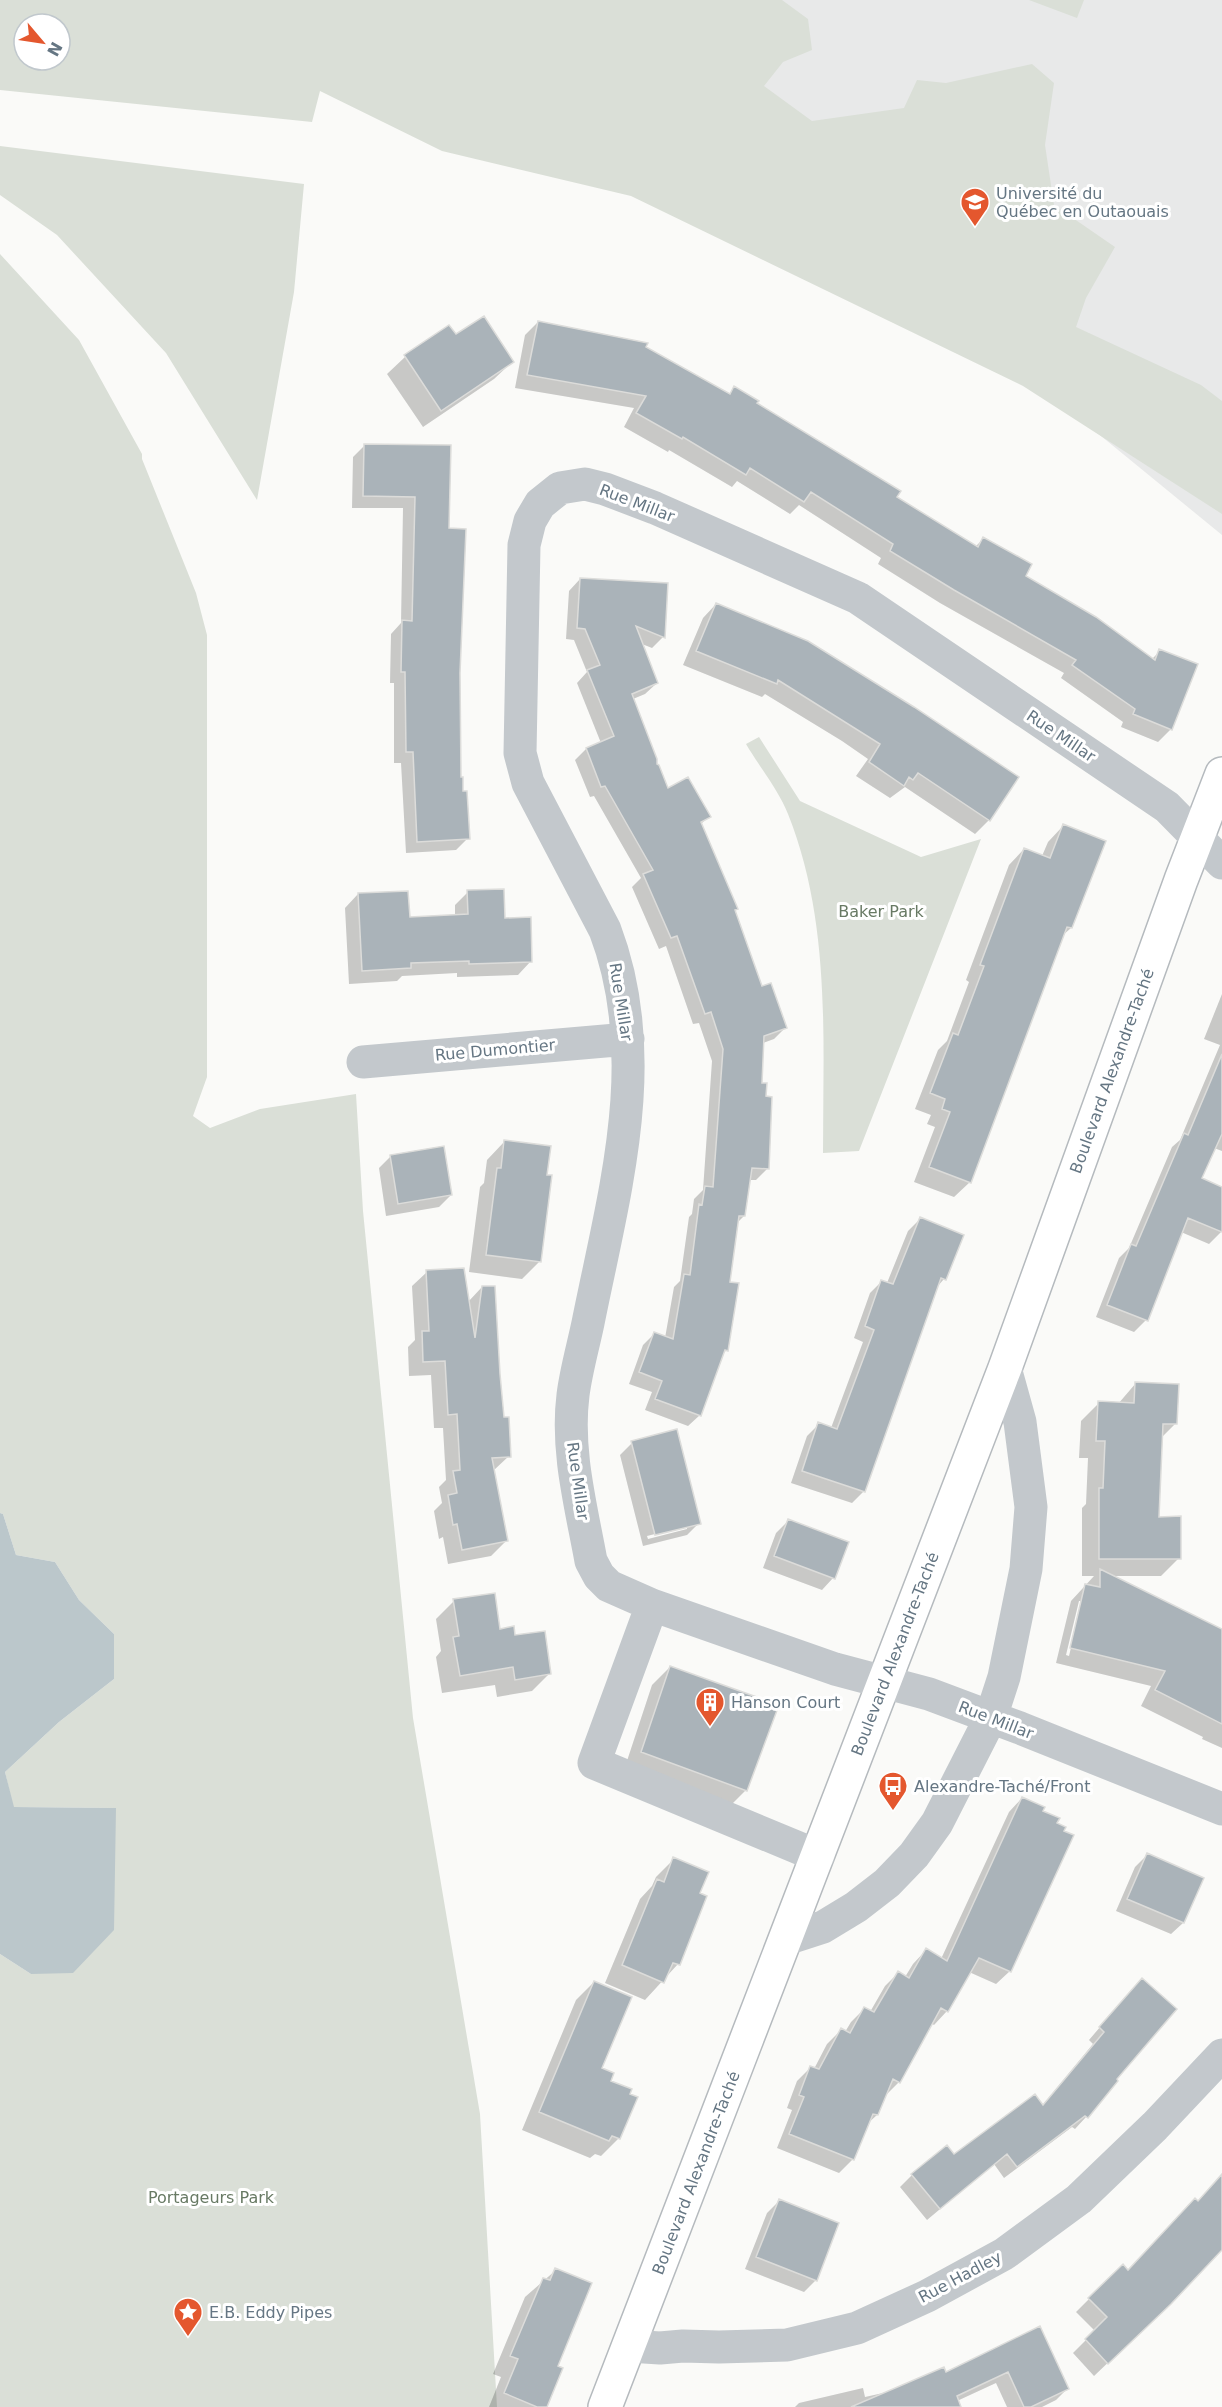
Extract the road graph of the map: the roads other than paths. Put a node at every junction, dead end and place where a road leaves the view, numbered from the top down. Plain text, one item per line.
1 (1222, 774) edge
2 (1198, 837) junction
3 (1222, 863) edge
4 (628, 1039) junction
5 (363, 1062) dead end
6 (1005, 1368) junction
7 (652, 1605) junction
8 (884, 1682) junction
9 (991, 1717) junction
10 (1222, 1809) edge
11 (818, 1856) junction
12 (786, 1939) junction
13 (1222, 2055) edge
14 (628, 2346) junction
15 (605, 2407) edge

1 - 2 main road, Boulevard Alexandre-Taché
2 - 3 street
2 - 4 street, Rue Millar
2 - 6 main road, Boulevard Alexandre-Taché
4 - 5 street, Rue Dumontier
4 - 7 street, Rue Millar
6 - 8 main road, Boulevard Alexandre-Taché
6 - 9 street
7 - 8 street, Rue Millar
7 - 11 street
8 - 9 street, Rue Millar
8 - 11 main road, Boulevard Alexandre-Taché
9 - 10 street, Rue Millar
9 - 12 street
11 - 12 main road, Boulevard Alexandre-Taché
12 - 14 main road, Boulevard Alexandre-Taché
13 - 14 street, Rue Hadley
14 - 15 main road, Boulevard Alexandre-Taché

